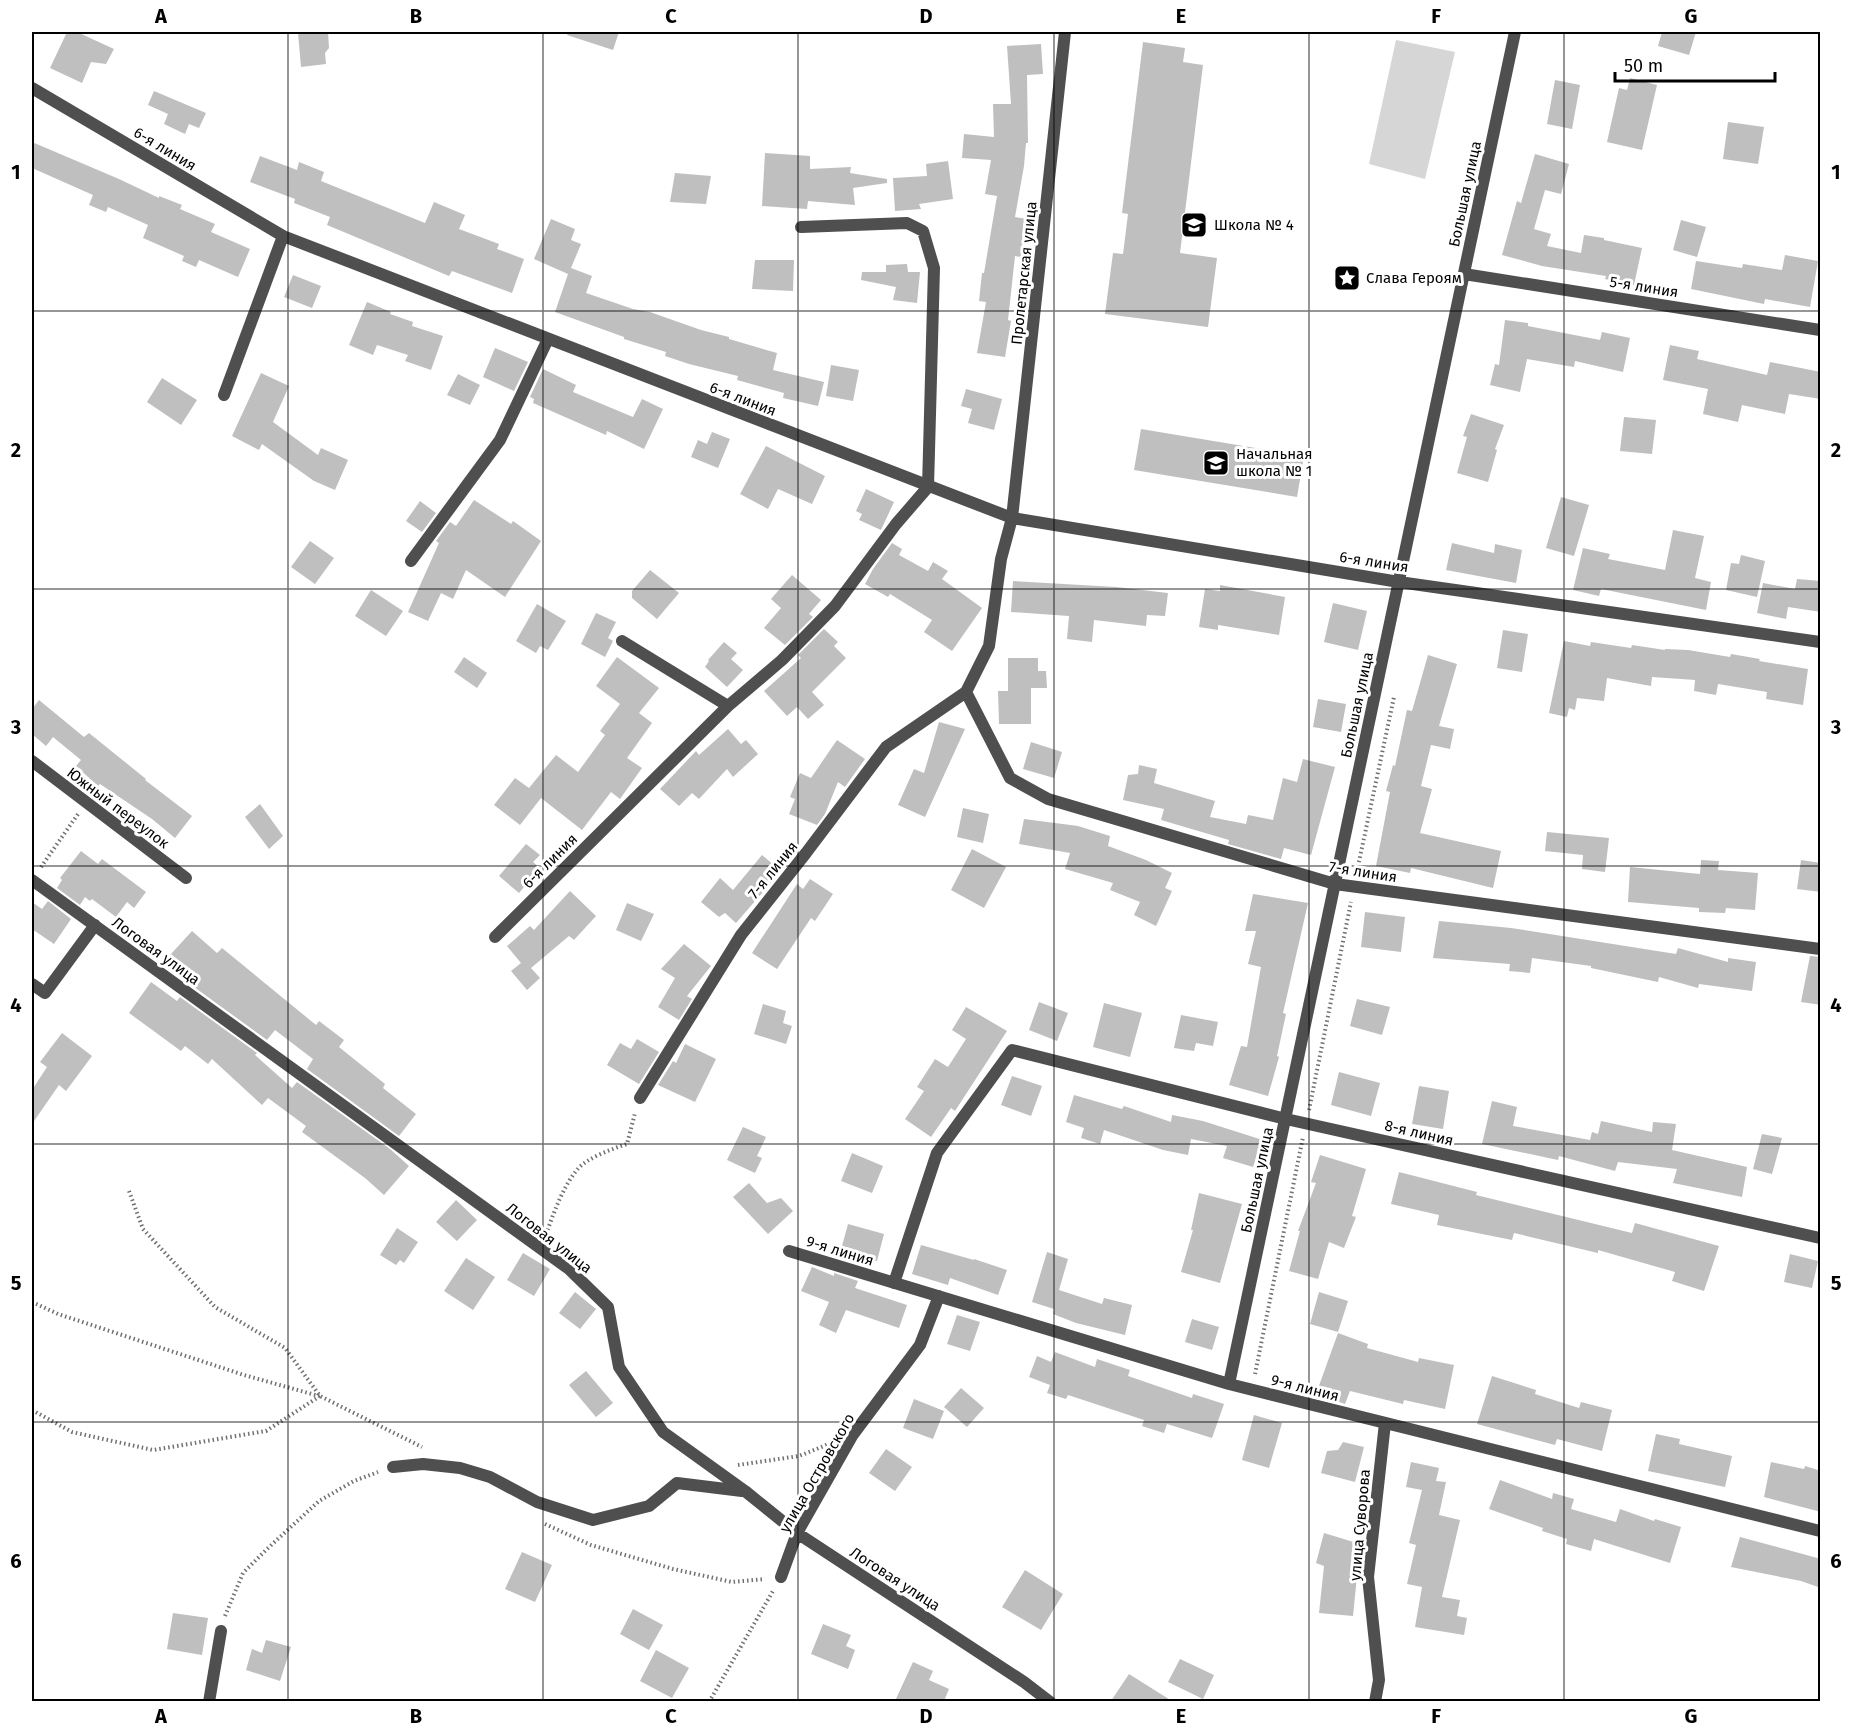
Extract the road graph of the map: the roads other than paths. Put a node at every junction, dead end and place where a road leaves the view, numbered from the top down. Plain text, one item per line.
1 (1065, 32) edge
2 (1515, 32) edge
3 (32, 88) edge
4 (801, 227) dead end
5 (283, 236) junction
6 (1464, 274) junction
7 (1821, 330) edge
8 (548, 339) junction
9 (224, 395) dead end
10 (928, 487) junction
11 (1012, 518) junction
12 (411, 561) dead end
13 (1399, 582) junction
14 (622, 641) dead end
15 (1821, 642) edge
16 (966, 692) junction
17 (728, 706) junction
18 (32, 761) edge
19 (186, 878) dead end
20 (32, 880) edge
21 (1335, 884) junction
22 (94, 925) junction
23 (495, 937) dead end
24 (1821, 949) edge
25 (32, 984) edge
26 (640, 1098) road end
27 (1286, 1119) junction
28 (1821, 1238) edge
29 (789, 1251) dead end
30 (894, 1283) junction
31 (939, 1296) junction
32 (1229, 1384) junction
33 (1385, 1423) junction
34 (393, 1467) road end
35 (744, 1491) junction
36 (1821, 1531) edge
37 (797, 1533) junction
38 (781, 1577) road end
39 (221, 1631) road end
40 (209, 1701) edge
41 (1050, 1701) edge
42 (1375, 1701) edge

1 - 11 street, Пролетарская улица
2 - 6 street, Большая улица
3 - 5 street, 6-я линия
4 - 10 street
5 - 8 street, 6-я линия
5 - 9 street
6 - 7 street, 5-я линия
6 - 13 street, Большая улица
8 - 10 street, 6-я линия
8 - 12 street
10 - 11 street, 6-я линия
10 - 17 street, 6-я линия
11 - 13 street, 6-я линия
11 - 16 street, 7-я линия
13 - 15 street, 6-я линия
13 - 21 street, Большая улица
14 - 17 street
16 - 21 street, 7-я линия
16 - 26 street, 7-я линия
17 - 23 street, 6-я линия
18 - 19 street, Южный переулок
20 - 22 street, Логовая улица
21 - 24 street, 7-я линия
21 - 27 street, Большая улица
22 - 25 street
22 - 35 street, Логовая улица
27 - 28 street, 8-я линия
27 - 30 street, 8-я линия
27 - 32 street, Большая улица
29 - 30 street, 9-я линия
30 - 31 street, 9-я линия
31 - 32 street, 9-я линия
31 - 37 street, улица Островского
32 - 33 street, 9-я линия
33 - 36 street, 9-я линия
33 - 42 street, улица Суворова
34 - 35 street
35 - 37 street, Логовая улица
37 - 38 street, улица Островского
37 - 41 street, Логовая улица
39 - 40 street

